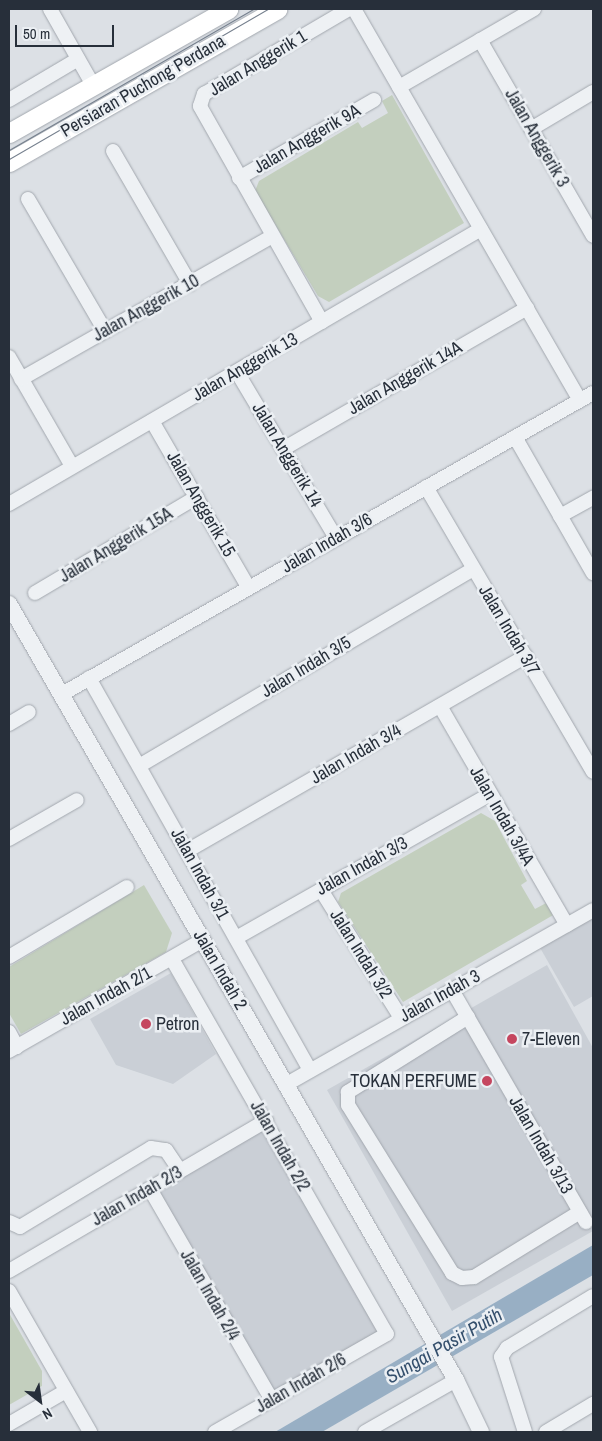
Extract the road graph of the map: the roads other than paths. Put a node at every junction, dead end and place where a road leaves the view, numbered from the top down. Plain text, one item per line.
1 (50, 9) edge
2 (228, 9) edge
3 (277, 9) edge
4 (349, 9) edge
5 (354, 9) edge
6 (534, 9) edge
7 (480, 40) junction
8 (78, 59) junction
9 (93, 85) junction
10 (399, 87) junction
11 (593, 92) edge
12 (9, 100) edge
13 (374, 100) dead end
14 (531, 128) junction
15 (9, 133) edge
16 (113, 151) dead end
17 (9, 162) edge
18 (240, 178) junction
19 (28, 199) dead end
20 (481, 229) junction
21 (593, 236) edge
22 (271, 237) junction
23 (190, 284) junction
24 (527, 308) junction
25 (322, 322) junction
26 (105, 331) junction
27 (9, 357) edge
28 (237, 372) junction
29 (21, 379) junction
30 (593, 393) edge
31 (580, 401) junction
32 (152, 421) junction
33 (514, 437) junction
34 (283, 448) junction
35 (72, 466) junction
36 (426, 488) junction
37 (196, 497) junction
38 (593, 498) edge
39 (9, 504) edge
40 (560, 516) junction
41 (336, 538) junction
42 (472, 569) junction
43 (593, 573) edge
44 (249, 588) junction
45 (35, 593) dead end
46 (9, 604) edge
47 (526, 656) junction
48 (89, 678) junction
49 (62, 694) junction
50 (440, 706) junction
51 (29, 712) dead end
52 (9, 724) edge
53 (139, 766) junction
54 (593, 772) edge
55 (489, 795) junction
56 (76, 800) dead end
57 (9, 839) edge
58 (187, 851) junction
59 (127, 887) dead end
60 (322, 890) junction
61 (593, 910) edge
62 (567, 925) junction
63 (236, 938) junction
64 (203, 940) junction
65 (9, 957) edge
66 (172, 959) junction
67 (452, 990) junction
68 (468, 1017) junction
69 (401, 1018) junction
70 (9, 1032) edge
71 (13, 1049) edge
72 (310, 1070) junction
73 (286, 1084) junction
74 (266, 1121) junction
75 (180, 1171) junction
76 (150, 1189) junction
77 (9, 1222) edge
78 (9, 1272) edge
79 (9, 1292) edge
80 (593, 1296) edge
81 (387, 1334) joint
82 (456, 1380) junction
83 (66, 1391) junction
84 (272, 1400) junction
85 (593, 1404) edge
86 (9, 1424) edge
87 (90, 1432) edge
88 (215, 1432) edge
89 (365, 1432) edge
90 (481, 1432) edge
91 (526, 1432) edge
92 (546, 1432) edge

1 - 8 street
2 - 9 main road, Persiaran Puchong Perdana
3 - 17 main road, Persiaran Puchong Perdana
4 - 18 street, Jalan Anggerik 1
5 - 10 street
6 - 7 street
7 - 10 street
7 - 14 street, Jalan Anggerik 3
8 - 9 street
8 - 12 street
9 - 15 main road, Persiaran Puchong Perdana
10 - 20 street
11 - 14 street
13 - 18 street, Jalan Anggerik 9A
14 - 21 street, Jalan Anggerik 3
16 - 23 street
18 - 22 street
19 - 26 street
20 - 24 street
20 - 25 street, Jalan Anggerik 13
22 - 23 street, Jalan Anggerik 10
22 - 25 street
23 - 26 street, Jalan Anggerik 10
24 - 31 street
24 - 34 street, Jalan Anggerik 14A
25 - 28 street, Jalan Anggerik 13
26 - 29 street, Jalan Anggerik 10
27 - 29 street
28 - 32 street, Jalan Anggerik 13
28 - 34 street, Jalan Anggerik 14
29 - 35 street
30 - 31 street, Jalan Indah 3/6
31 - 33 street, Jalan Indah 3/6
32 - 35 street, Jalan Anggerik 13
32 - 37 street, Jalan Anggerik 15
33 - 36 street, Jalan Indah 3/6
33 - 40 street
34 - 41 street, Jalan Anggerik 14
35 - 39 street, Jalan Anggerik 13
36 - 41 street, Jalan Indah 3/6
36 - 42 street, Jalan Indah 3/7
37 - 44 street, Jalan Anggerik 15
37 - 45 street, Jalan Anggerik 15A
38 - 40 street
40 - 43 street
41 - 44 street, Jalan Indah 3/6
42 - 47 street, Jalan Indah 3/7
42 - 53 street, Jalan Indah 3/5
44 - 48 street, Jalan Indah 3/6
46 - 49 street, Jalan Indah 2
47 - 50 street, Jalan Indah 3/4
47 - 54 street, Jalan Indah 3/7
48 - 49 street, Jalan Indah 3/6
48 - 53 street, Jalan Indah 3/1
49 - 64 street, Jalan Indah 2
50 - 55 street, Jalan Indah 3/4A
50 - 58 street, Jalan Indah 3/4
51 - 52 street
53 - 58 street, Jalan Indah 3/1
55 - 60 street, Jalan Indah 3/3
55 - 62 street, Jalan Indah 3/4A
56 - 57 street
58 - 63 street, Jalan Indah 3/1
59 - 65 street
60 - 63 street, Jalan Indah 3/3
60 - 69 street, Jalan Indah 3/2
61 - 62 street, Jalan Indah 3
62 - 67 street, Jalan Indah 3
63 - 72 street, Jalan Indah 3/1
64 - 66 street, Jalan Indah 2/1
64 - 73 street, Jalan Indah 2
66 - 71 street, Jalan Indah 2/1
66 - 74 street, Jalan Indah 2/2
67 - 68 street, Jalan Indah 3/13
67 - 69 street, Jalan Indah 3
68 - 68 street, Jalan Indah 3/13
69 - 72 street, Jalan Indah 3
70 - 71 street
72 - 73 street, Jalan Indah 3
73 - 82 street, Jalan Indah 2
74 - 75 street, Jalan Indah 2/3
74 - 81 street, Jalan Indah 2/2
75 - 76 street, Jalan Indah 2/3
75 - 77 street
76 - 78 street, Jalan Indah 2/3
76 - 84 street, Jalan Indah 2/4
79 - 83 street
80 - 91 street
81 - 84 street, Jalan Indah 2/6
82 - 89 street
82 - 90 street, Jalan Indah 2
83 - 86 street
83 - 87 street
84 - 88 street, Jalan Indah 2/6
85 - 92 street

